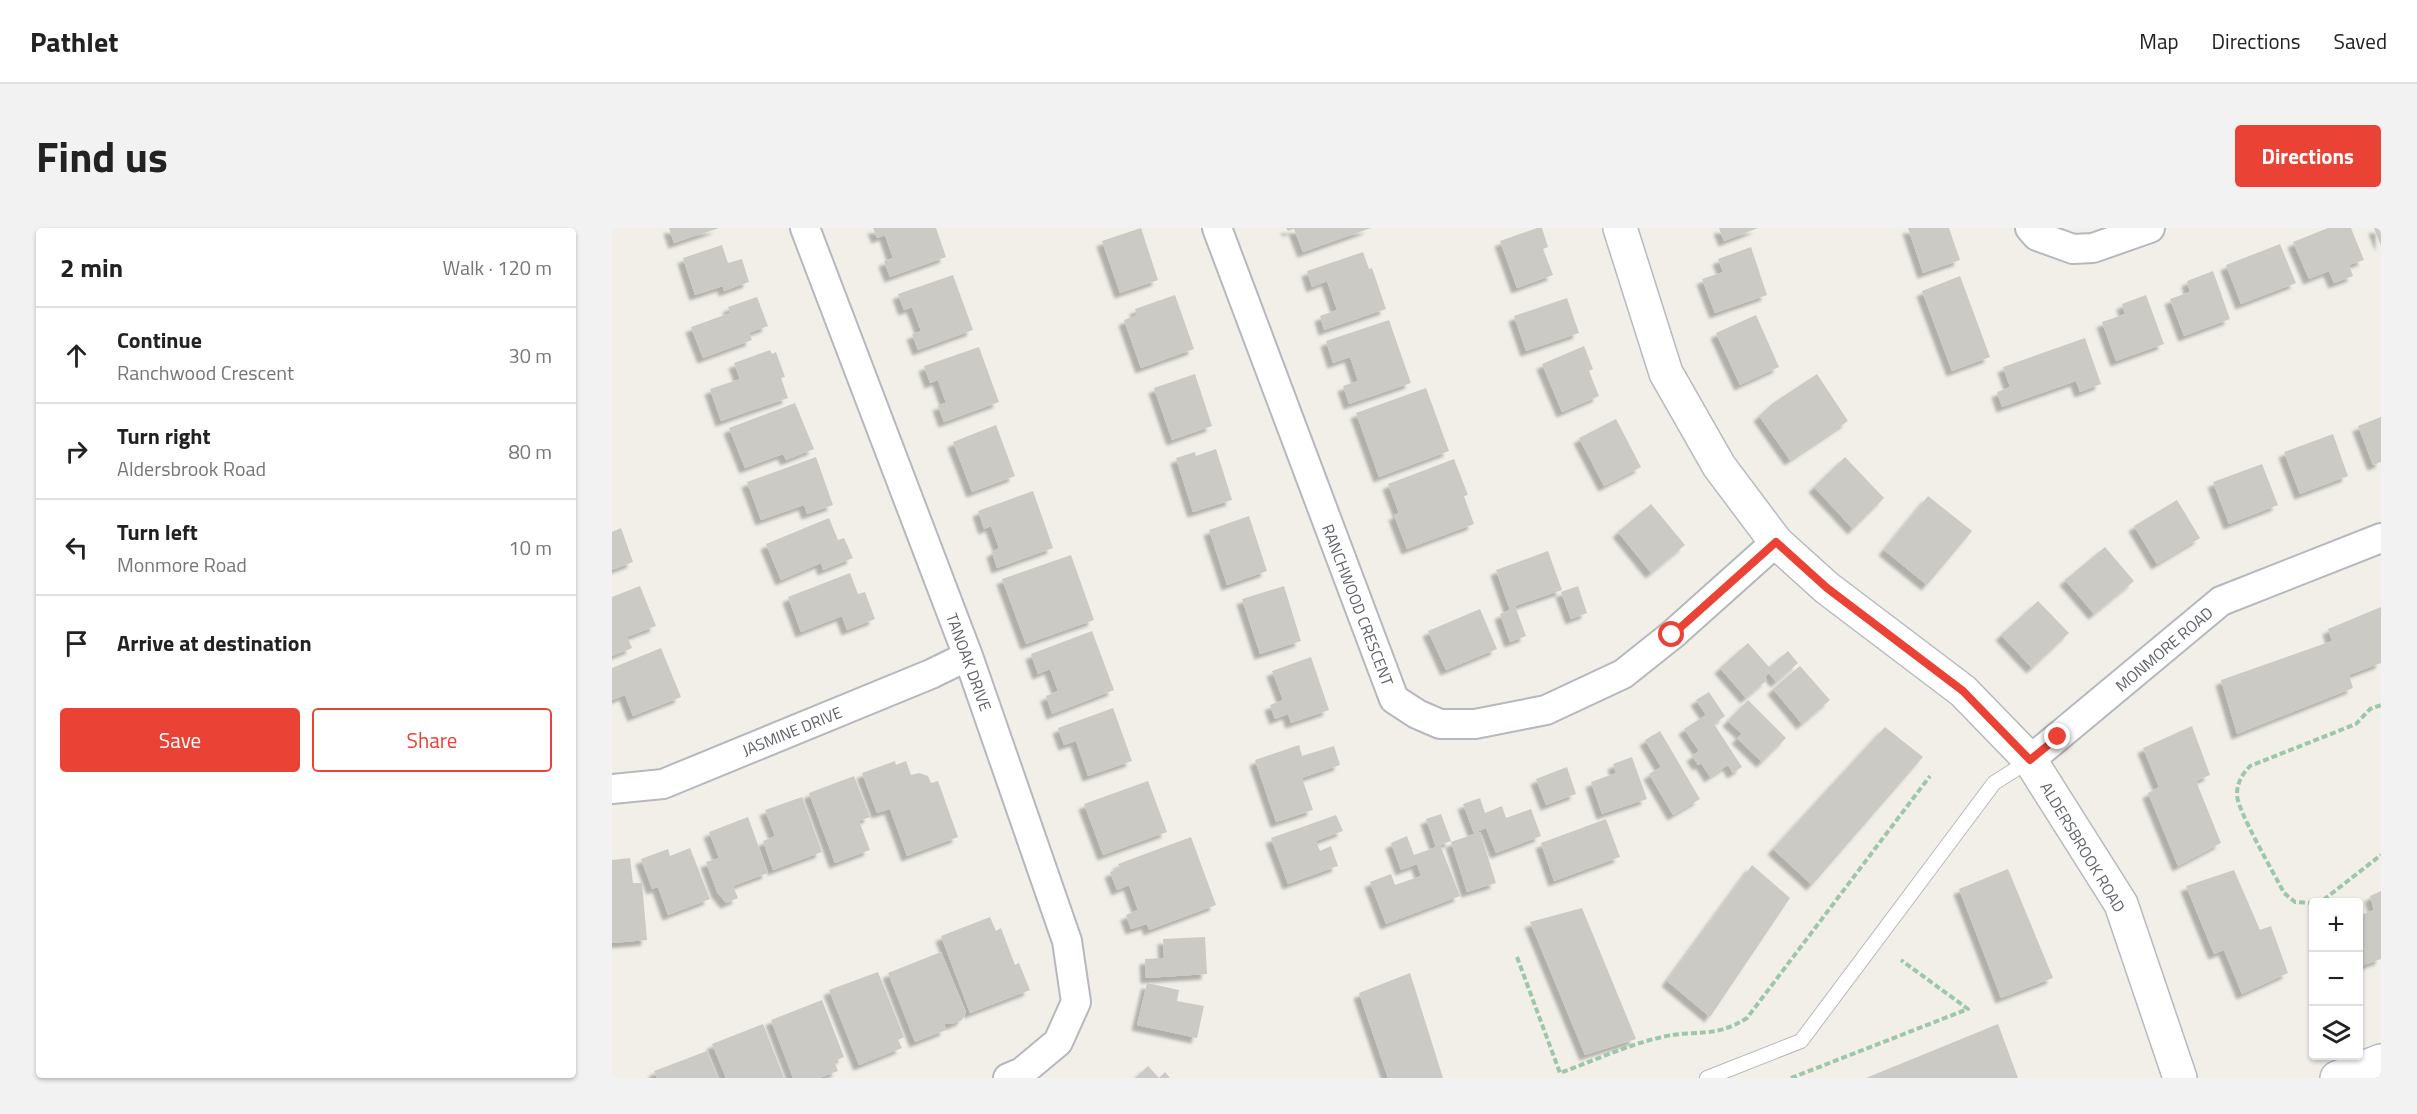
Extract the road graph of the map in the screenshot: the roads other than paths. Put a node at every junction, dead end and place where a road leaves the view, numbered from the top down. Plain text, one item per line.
1 (805, 228) edge
2 (1217, 228) edge
3 (1620, 228) edge
4 (2030, 228) edge
5 (2150, 228) edge
6 (2381, 538) edge
7 (1776, 542) junction
8 (968, 656) junction
9 (2030, 760) junction
10 (612, 789) edge
11 (2381, 1061) edge
12 (1019, 1076) edge
13 (1707, 1078) edge
14 (2180, 1078) edge
15 (2337, 1078) edge

1 - 8 street, TANOAK DRIVE
2 - 7 street, RANCHWOOD CRESCENT
3 - 7 street, ALDERSBROOK ROAD
4 - 5 street
6 - 9 street, MONMORE ROAD
7 - 9 street, ALDERSBROOK ROAD
8 - 10 street, JASMINE DRIVE
8 - 12 street, TANOAK DRIVE
9 - 13 lane
9 - 14 street, ALDERSBROOK ROAD
11 - 15 street

